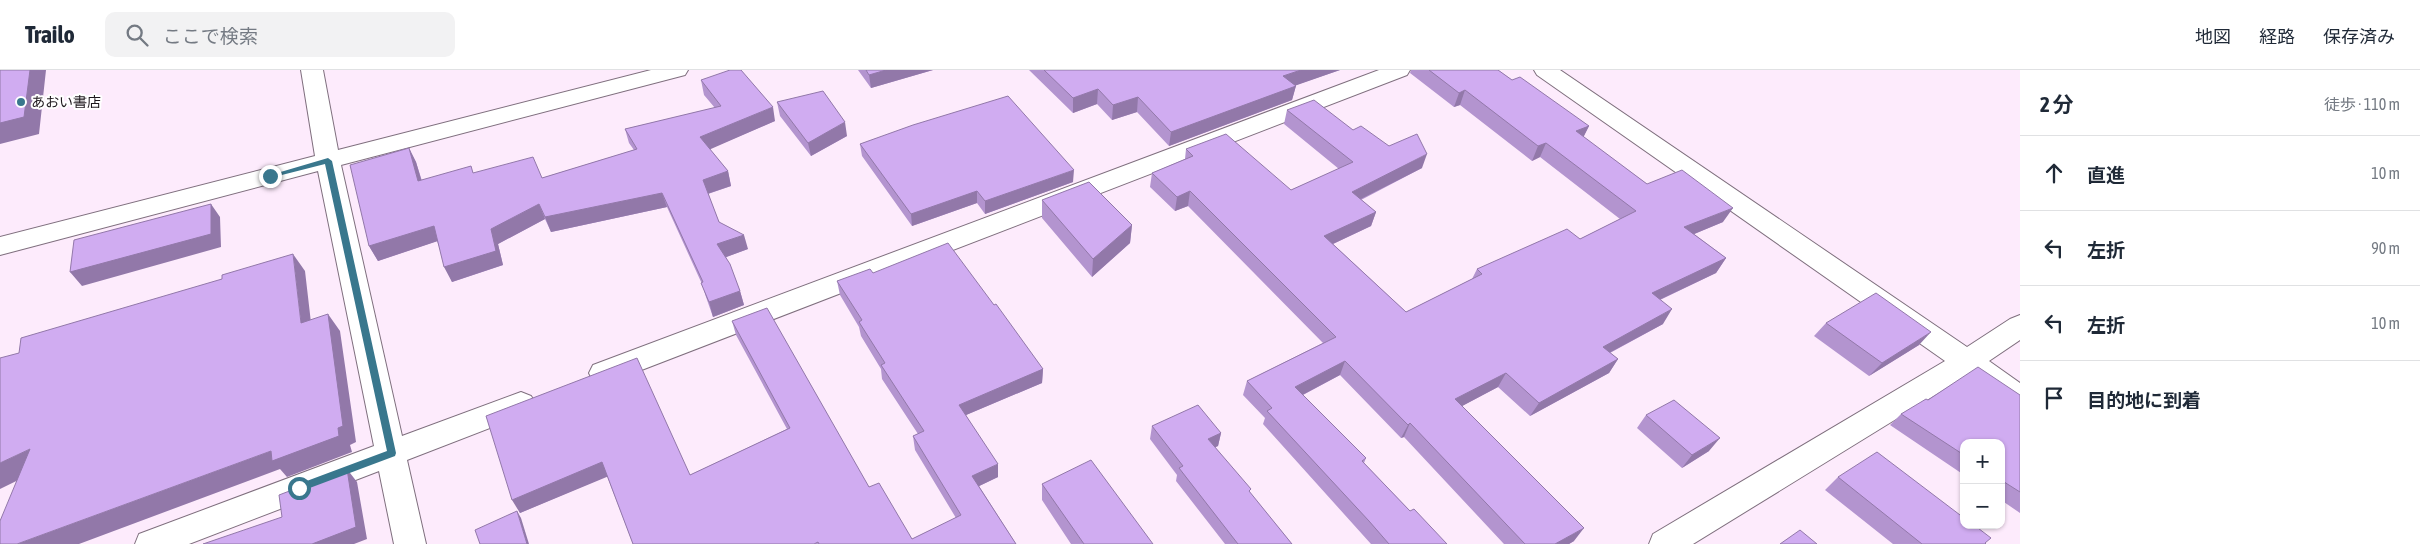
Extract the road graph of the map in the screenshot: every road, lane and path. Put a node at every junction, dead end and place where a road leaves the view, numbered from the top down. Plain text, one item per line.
1 (312, 70) edge
2 (677, 70) edge
3 (1399, 70) edge
4 (1545, 70) edge
5 (328, 161) junction
6 (0, 246) edge
7 (2020, 326) edge
8 (1966, 362) junction
9 (578, 382) edge
10 (541, 396) edge
11 (2020, 398) edge
12 (392, 453) junction
13 (151, 544) edge
14 (410, 544) edge
15 (1665, 544) edge

1 - 5 street
2 - 5 street
3 - 9 street
4 - 8 street
5 - 6 street
5 - 12 street
7 - 8 street
8 - 11 street
8 - 15 street
10 - 12 street
12 - 13 street
12 - 14 street

